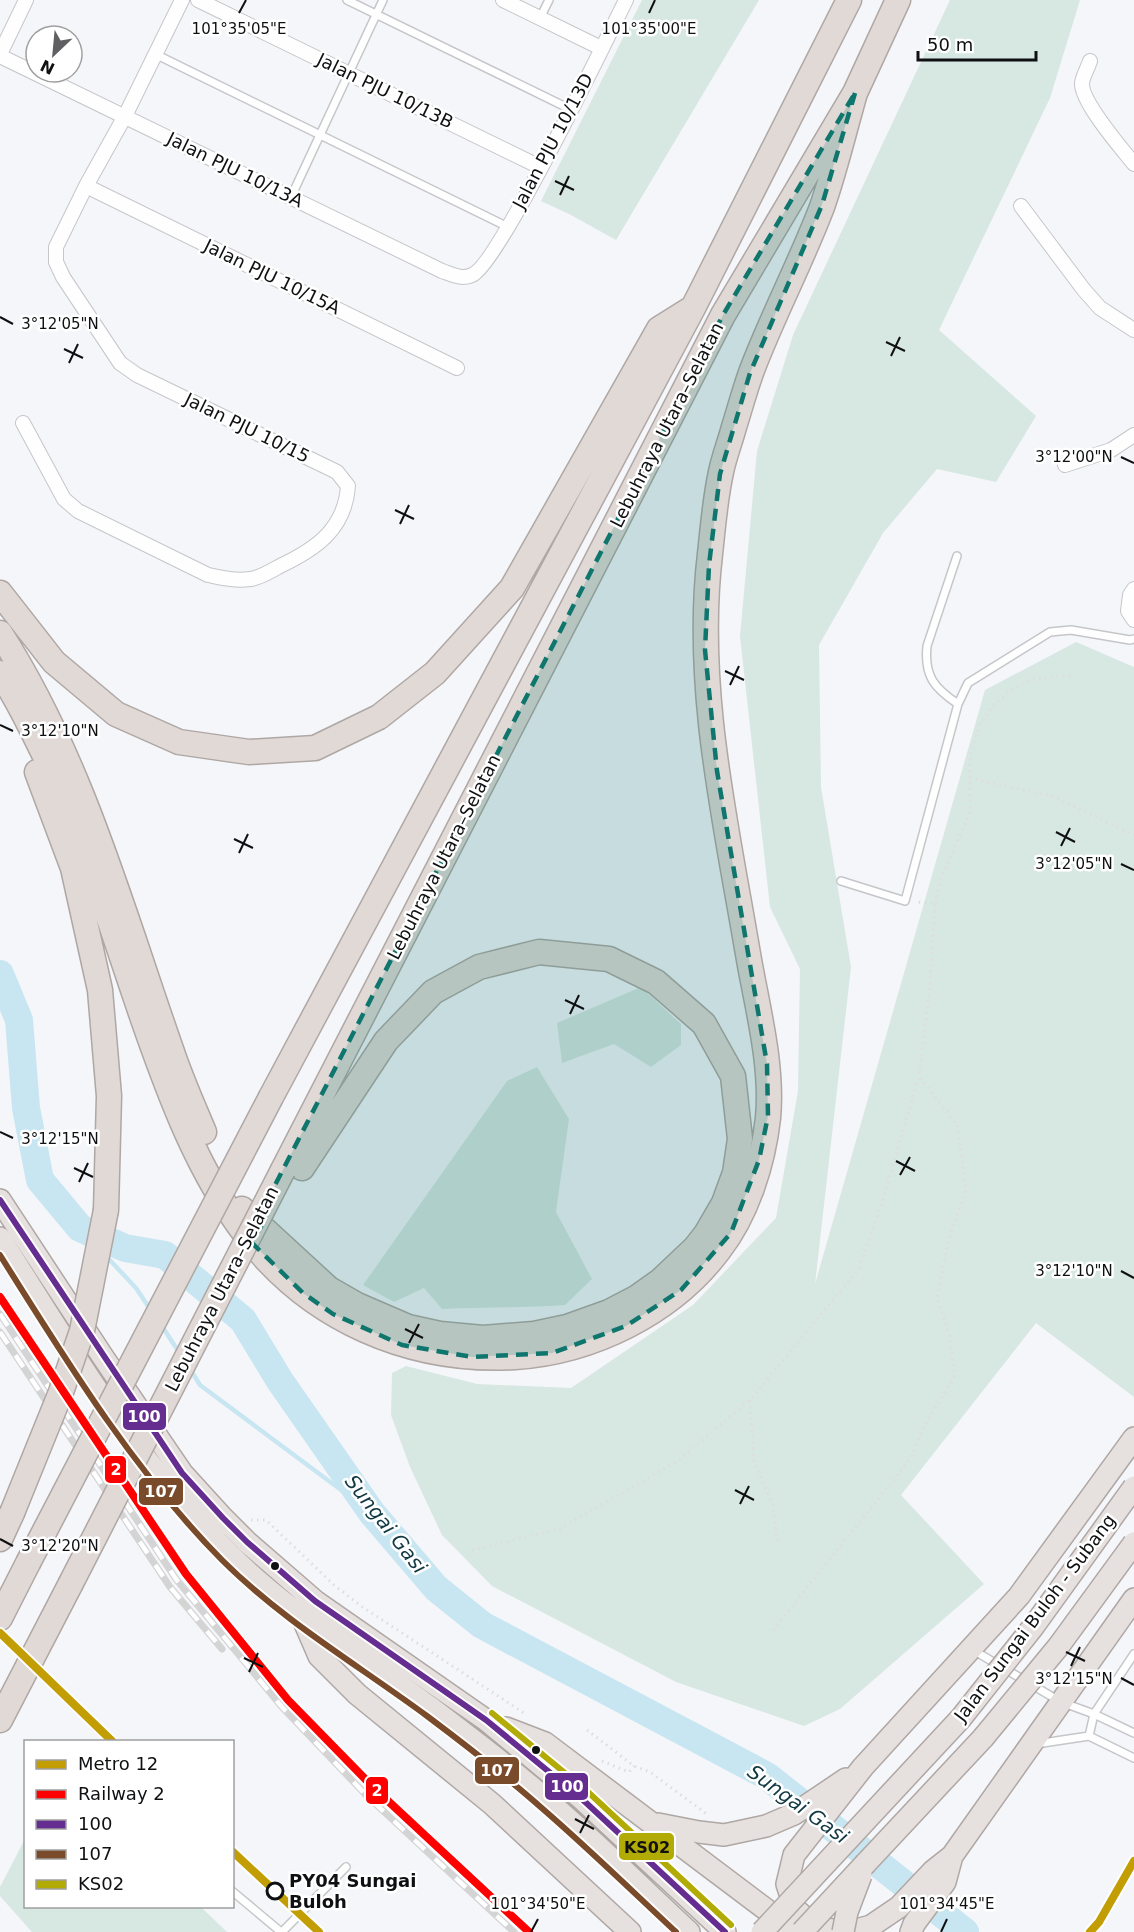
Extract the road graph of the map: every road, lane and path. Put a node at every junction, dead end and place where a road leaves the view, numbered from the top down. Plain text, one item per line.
1 (27, 0) edge
2 (182, 0) edge
3 (198, 0) edge
4 (348, 0) edge
5 (382, 0) edge
6 (503, 0) edge
7 (549, 0) edge
8 (626, 0) edge
9 (849, 0) edge
10 (898, 0) edge
11 (376, 14) junction
12 (540, 18) junction
13 (601, 48) junction
14 (155, 54) junction
15 (0, 55) edge
16 (1090, 61) dead end
17 (348, 74) junction
18 (855, 93) junction
19 (570, 109) junction
20 (125, 116) junction
21 (320, 135) junction
22 (1134, 164) edge
23 (540, 167) junction
24 (86, 186) junction
25 (291, 197) junction
26 (1021, 206) dead end
27 (508, 227) junction
28 (472, 276) joint
29 (693, 308) junction
30 (1134, 330) edge
31 (457, 368) dead end
32 (22, 423) dead end
33 (1134, 435) edge
34 (1065, 465) dead end
35 (957, 556) dead end
36 (1134, 589) edge
37 (0, 593) edge
38 (1134, 620) edge
39 (0, 633) edge
40 (1134, 639) edge
41 (0, 673) edge
42 (1071, 675) dead end
43 (0, 696) edge
44 (958, 704) junction
45 (970, 778) junction
46 (1134, 835) edge
47 (841, 881) dead end
48 (905, 901) junction
49 (935, 903) junction
50 (919, 1076) junction
51 (292, 1169) junction
52 (0, 1200) edge
53 (0, 1238) edge
54 (750, 1400) junction
55 (1134, 1438) edge
56 (1134, 1487) edge
57 (223, 1518) junction
58 (0, 1539) edge
59 (1134, 1543) edge
60 (778, 1544) dead end
61 (472, 1550) dead end
62 (1134, 1599) edge
63 (0, 1618) edge
64 (303, 1619) junction
65 (773, 1629) dead end
66 (970, 1649) junction
67 (1134, 1654) edge
68 (1061, 1702) junction
69 (1094, 1714) junction
70 (531, 1718) dead end
71 (0, 1720) edge
72 (486, 1720) junction
73 (587, 1730) dead end
74 (1134, 1733) edge
75 (1089, 1736) junction
76 (1030, 1745) junction
77 (1134, 1758) edge
78 (598, 1759) dead end
79 (634, 1766) junction
80 (862, 1767) junction
81 (652, 1822) junction
82 (724, 1835) junction
83 (952, 1856) junction
84 (866, 1863) junction
85 (346, 1867) dead end
86 (234, 1893) edge
87 (913, 1928) edge
88 (282, 1932) edge
89 (630, 1932) edge
90 (689, 1932) edge
91 (725, 1932) edge
92 (762, 1932) edge
93 (796, 1932) edge
94 (802, 1932) edge
95 (843, 1932) edge

1 - 15 street
2 - 14 street, Jalan PJU 10/15
3 - 17 street, Jalan PJU 10/13B
4 - 11 lane
5 - 11 lane
6 - 12 street
7 - 12 lane
8 - 13 street, Jalan PJU 10/13D
9 - 29 highway, Lebuhraya Utara–Selatan
10 - 18 highway, Lebuhraya Utara–Selatan
11 - 17 lane
11 - 19 lane
12 - 13 street
13 - 19 street, Jalan PJU 10/13D
14 - 20 street, Jalan PJU 10/15
14 - 21 lane
15 - 20 street, Jalan PJU 10/13A
16 - 22 street
17 - 21 lane
17 - 23 street, Jalan PJU 10/13B
18 - 41 highway
18 - 51 highway, Lebuhraya Utara–Selatan
19 - 23 street, Jalan PJU 10/13D
20 - 24 street, Jalan PJU 10/15
20 - 25 street, Jalan PJU 10/13A
21 - 25 lane
21 - 27 lane
23 - 27 street, Jalan PJU 10/13D
24 - 31 street, Jalan PJU 10/15A
24 - 32 street, Jalan PJU 10/15
25 - 28 street, Jalan PJU 10/13A
26 - 30 street
27 - 28 street, Jalan PJU 10/13D
29 - 37 highway
29 - 63 highway, Lebuhraya Utara–Selatan, bridge
33 - 34 street
35 - 44 lane
36 - 38 street
39 - 51 highway
40 - 44 lane
42 - 45 path
43 - 58 highway, bridge
44 - 48 lane
45 - 46 path
45 - 49 path
47 - 48 lane
48 - 49 path
49 - 50 path
50 - 54 path
50 - 65 path
51 - 71 highway, Lebuhraya Utara–Selatan, bridge
52 - 57 highway
53 - 64 highway
54 - 60 path
54 - 61 path
55 - 66 highway
56 - 92 highway, Jalan Sungai Buloh - Subang, bridge
57 - 70 path
57 - 72 highway
59 - 84 highway, Jalan Sungai Buloh - Subang, bridge
62 - 68 highway
64 - 89 highway
64 - 90 highway
66 - 68 lane
66 - 80 highway
67 - 69 lane
68 - 69 lane
68 - 76 highway
69 - 74 lane
69 - 75 lane
72 - 81 highway
72 - 91 highway
73 - 79 path
75 - 76 lane
75 - 77 lane
76 - 83 highway
78 - 79 path
79 - 82 path
80 - 82 highway
80 - 83 highway
81 - 82 highway
81 - 93 highway
83 - 87 highway
84 - 94 highway, Jalan Sungai Buloh - Subang, bridge
84 - 95 highway, bridge
85 - 88 lane
86 - 88 lane

